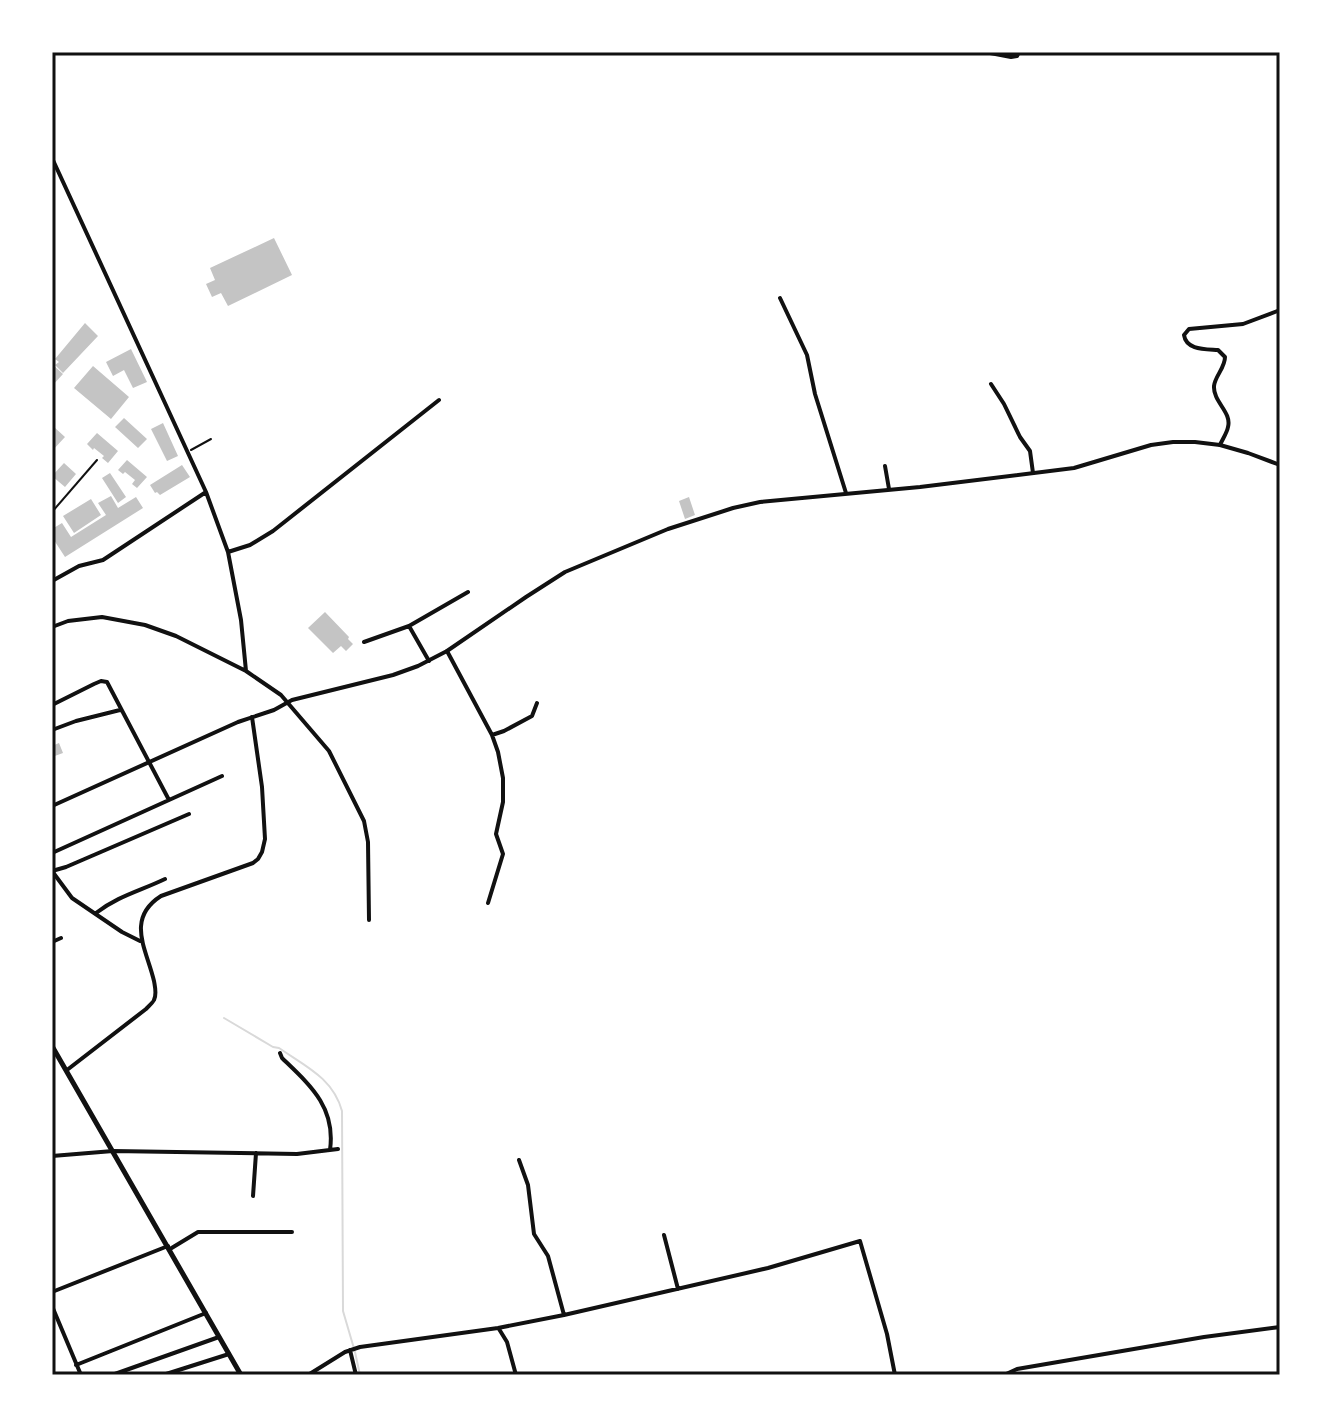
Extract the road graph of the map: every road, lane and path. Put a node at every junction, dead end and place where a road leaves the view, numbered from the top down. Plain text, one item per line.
1 (985, 52) edge
2 (1019, 52) edge
3 (52, 158) edge
4 (780, 298) dead end
5 (1280, 310) edge
6 (991, 384) dead end
7 (439, 400) dead end
8 (211, 439) dead end
9 (1220, 445) junction
10 (182, 455) dead end
11 (97, 460) dead end
12 (1280, 465) edge
13 (885, 466) dead end
14 (1033, 473) junction
15 (889, 489) junction
16 (206, 492) junction
17 (846, 493) junction
18 (52, 512) edge
19 (228, 552) junction
20 (52, 581) edge
21 (468, 592) dead end
22 (409, 626) junction
23 (52, 627) edge
24 (364, 642) dead end
25 (447, 651) junction
26 (429, 661) junction
27 (246, 671) junction
28 (288, 703) junction
29 (537, 703) dead end
30 (52, 705) edge
31 (120, 710) junction
32 (252, 717) junction
33 (52, 730) edge
34 (492, 735) junction
35 (150, 761) junction
36 (222, 776) dead end
37 (169, 800) junction
38 (52, 806) edge
39 (189, 814) dead end
40 (52, 853) edge
41 (52, 871) edge
42 (165, 879) dead end
43 (488, 903) dead end
44 (95, 913) junction
45 (369, 920) dead end
46 (61, 938) dead end
47 (140, 941) junction
48 (52, 942) edge
49 (52, 1046) edge
50 (280, 1053) dead end
51 (67, 1070) junction
52 (338, 1149) dead end
53 (330, 1150) junction
54 (113, 1151) junction
55 (256, 1153) junction
56 (52, 1156) edge
57 (519, 1160) dead end
58 (253, 1196) dead end
59 (292, 1232) dead end
60 (664, 1235) dead end
61 (169, 1248) junction
62 (678, 1289) junction
63 (52, 1292) edge
64 (53, 1310) edge
65 (206, 1313) junction
66 (564, 1315) junction
67 (1280, 1327) edge
68 (498, 1328) junction
69 (220, 1337) junction
70 (353, 1349) junction
71 (229, 1354) junction
72 (76, 1365) junction
73 (81, 1375) edge
74 (112, 1375) edge
75 (163, 1375) edge
76 (241, 1375) edge
77 (308, 1375) edge
78 (356, 1375) edge
79 (516, 1375) edge
80 (895, 1375) edge
81 (1004, 1375) edge

1 - 2 street
3 - 16 street
4 - 17 street
5 - 9 street
6 - 14 street
7 - 19 street
8 - 10 path
9 - 12 street
9 - 14 street
11 - 18 lane
13 - 15 street
14 - 15 street
15 - 17 street
16 - 19 street
16 - 20 street
17 - 25 street
19 - 27 street
21 - 22 street
22 - 24 street
22 - 26 street
23 - 27 street
25 - 26 street
25 - 34 street
26 - 28 street
27 - 28 street
28 - 32 street
28 - 45 street
29 - 34 street
30 - 31 street
31 - 33 street
31 - 35 street
32 - 35 street
32 - 47 street
34 - 43 street
35 - 37 street
35 - 38 street
36 - 37 street
37 - 40 street
39 - 41 street
41 - 44 street
42 - 44 street
44 - 47 street
46 - 48 street
47 - 51 street
49 - 51 main road
50 - 53 street
51 - 54 main road
52 - 53 street
53 - 55 street
54 - 55 street
54 - 56 street
54 - 61 main road
55 - 58 street
57 - 66 street
59 - 61 street
60 - 62 street
61 - 63 street
61 - 65 main road
62 - 66 street
62 - 80 street
64 - 72 street
65 - 69 main road
65 - 72 street
66 - 68 street
67 - 81 street
68 - 70 street
68 - 79 street
69 - 71 main road
69 - 74 street
70 - 77 street
70 - 78 street
71 - 75 street
71 - 76 main road
72 - 73 street

